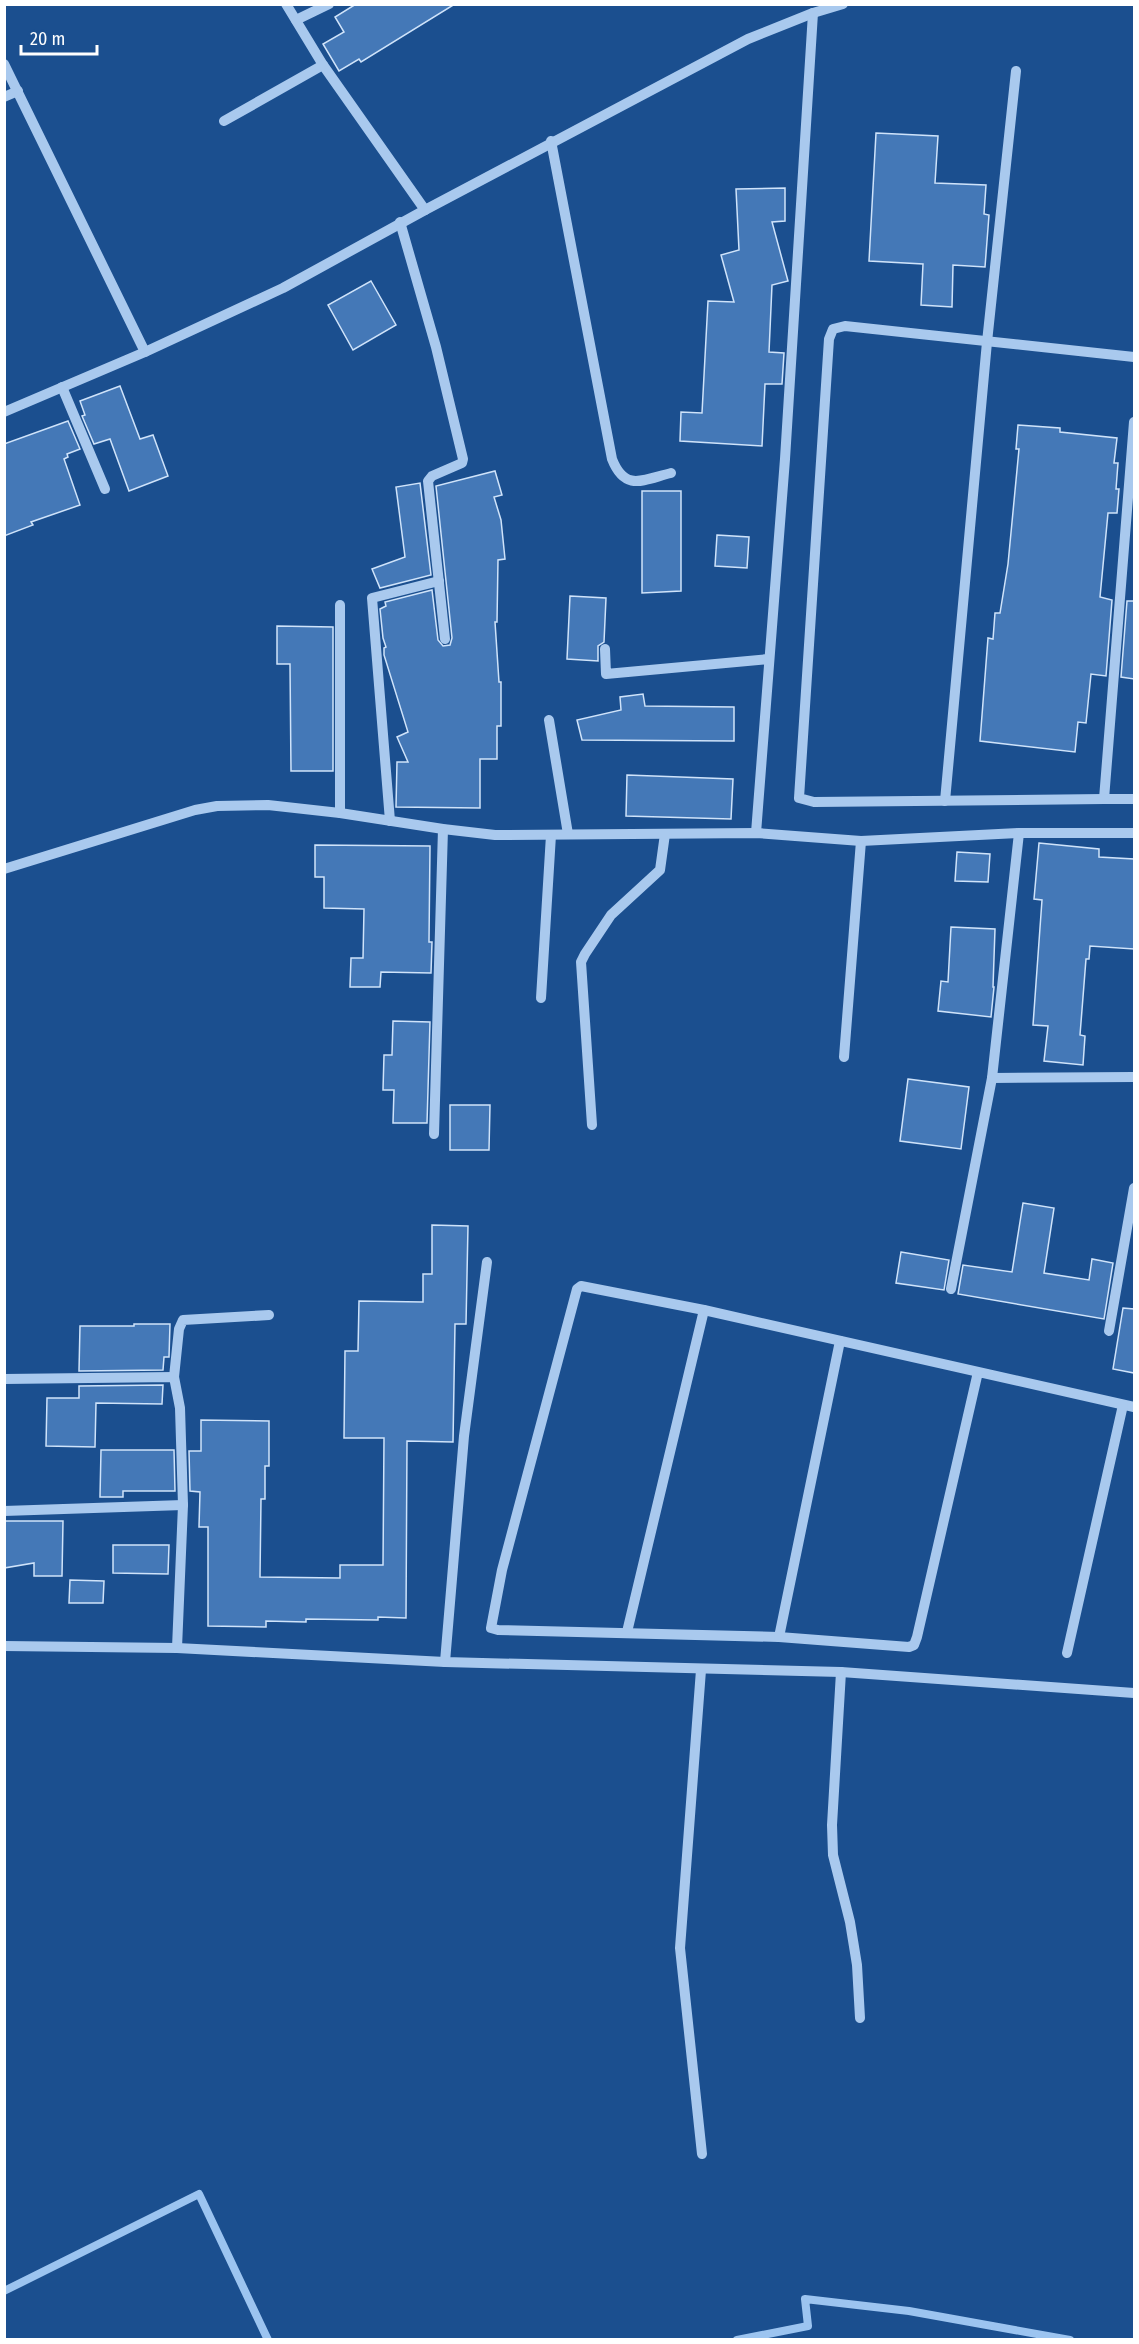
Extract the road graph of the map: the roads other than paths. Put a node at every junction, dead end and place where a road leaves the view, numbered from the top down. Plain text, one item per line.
1 (286, 4) edge
2 (329, 4) edge
3 (839, 5) edge
4 (813, 13) junction
5 (296, 20) junction
6 (4, 64) edge
7 (323, 65) junction
8 (1016, 71) dead end
9 (18, 91) junction
10 (4, 97) edge
11 (224, 121) dead end
12 (552, 141) junction
13 (425, 210) junction
14 (400, 222) junction
15 (987, 342) junction
16 (145, 352) junction
17 (1134, 357) edge
18 (62, 387) junction
19 (4, 412) edge
20 (1134, 422) edge
21 (671, 473) dead end
22 (105, 489) dead end
23 (439, 581) junction
24 (340, 605) dead end
25 (446, 639) dead end
26 (605, 649) dead end
27 (770, 659) junction
28 (549, 720) dead end
29 (1104, 799) junction
30 (1134, 799) edge
31 (945, 801) junction
32 (340, 813) junction
33 (390, 821) junction
34 (442, 829) junction
35 (756, 833) junction
36 (1019, 833) junction
37 (1134, 833) edge
38 (568, 834) junction
39 (665, 834) junction
40 (551, 835) junction
41 (861, 841) junction
42 (4, 869) edge
43 (541, 998) dead end
44 (844, 1057) dead end
45 (1134, 1077) edge
46 (992, 1078) junction
47 (592, 1125) dead end
48 (434, 1134) dead end
49 (1134, 1188) edge
50 (487, 1262) dead end
51 (951, 1289) dead end
52 (704, 1310) junction
53 (269, 1315) dead end
54 (1108, 1331) dead end
55 (840, 1341) junction
56 (978, 1372) junction
57 (174, 1377) junction
58 (4, 1379) edge
59 (1123, 1405) junction
60 (1134, 1407) edge
61 (183, 1505) junction
62 (4, 1511) edge
63 (627, 1632) junction
64 (779, 1637) junction
65 (4, 1646) edge
66 (177, 1648) junction
67 (1068, 1653) dead end
68 (445, 1662) junction
69 (701, 1670) junction
70 (841, 1672) junction
71 (1134, 1693) edge
72 (860, 2018) dead end
73 (702, 2154) dead end

1 - 5 street
2 - 5 street
3 - 4 street
4 - 12 street
4 - 27 street
5 - 7 street
6 - 9 street
7 - 11 street
7 - 13 street
8 - 15 street
9 - 10 street
9 - 16 street
12 - 13 street
12 - 21 street
13 - 14 street
14 - 16 street
14 - 23 street
15 - 17 street
15 - 31 street
15 - 31 street
16 - 18 street
18 - 19 street
18 - 22 street
20 - 29 street
23 - 25 street
23 - 33 street
24 - 32 street
26 - 27 street
27 - 35 street
28 - 38 street
29 - 30 street
29 - 31 street
32 - 33 street
32 - 42 street
33 - 34 street
34 - 40 street
34 - 48 street
35 - 39 street
35 - 41 street
36 - 37 street
36 - 41 street
36 - 46 street
38 - 39 street
38 - 40 street
39 - 47 street
40 - 43 street
41 - 44 street
45 - 46 street
46 - 51 street
49 - 54 street
50 - 68 street
52 - 55 street
52 - 63 street
52 - 63 street
53 - 57 street
55 - 56 street
55 - 64 street
56 - 59 street
56 - 64 street
57 - 58 street
57 - 61 street
59 - 60 street
59 - 67 street
61 - 62 street
61 - 66 street
63 - 64 street
65 - 66 street
66 - 68 street
68 - 69 street
69 - 70 street
69 - 73 street
70 - 71 street
70 - 72 street

